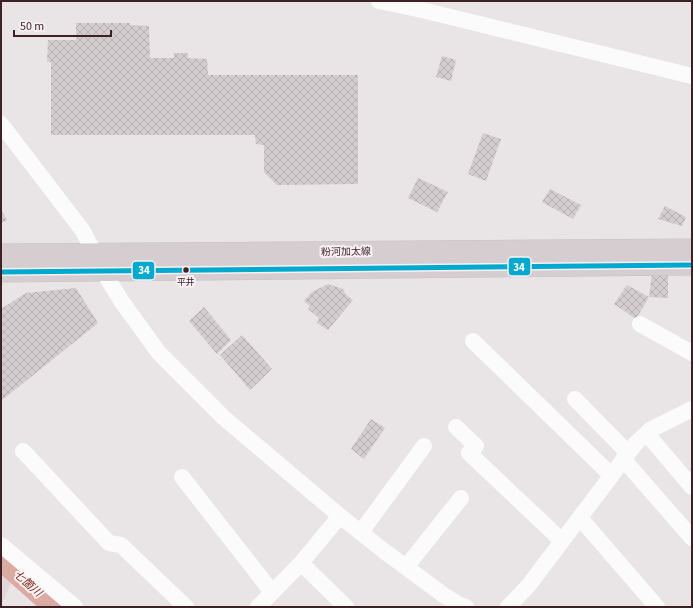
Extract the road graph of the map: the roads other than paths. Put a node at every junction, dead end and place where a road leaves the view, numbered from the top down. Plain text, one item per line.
1 (379, 1) edge
2 (423, 5) edge
3 (692, 76) edge
4 (1, 124) edge
5 (692, 249) edge
6 (1, 254) edge
7 (94, 254) junction
8 (692, 265) edge
9 (103, 271) junction
10 (1, 272) edge
11 (640, 324) dead end
12 (473, 341) dead end
13 (692, 353) edge
14 (575, 399) dead end
15 (692, 409) edge
16 (456, 427) dead end
17 (647, 434) junction
18 (424, 446) dead end
19 (23, 451) dead end
20 (626, 456) junction
21 (611, 475) junction
22 (182, 477) dead end
23 (692, 487) edge
24 (461, 498) dead end
25 (340, 516) junction
26 (580, 518) junction
27 (361, 532) junction
28 (692, 538) edge
29 (562, 541) junction
30 (1, 545) edge
31 (301, 563) junction
32 (406, 567) junction
33 (272, 592) junction
34 (75, 607) edge
35 (186, 607) edge
36 (258, 607) edge
37 (346, 607) edge
38 (466, 607) edge
39 (508, 607) edge
40 (657, 607) edge

1 - 2 street
2 - 3 street
4 - 7 street
5 - 7 main road, 粉河加太線
6 - 7 main road, 粉河加太線
7 - 9 street
8 - 9 main road, 粉河加太線
9 - 10 main road, 粉河加太線
9 - 25 street
11 - 13 street
12 - 21 street
14 - 20 street
15 - 17 street
16 - 29 street
17 - 20 street
17 - 23 street
18 - 27 street
19 - 35 street
20 - 21 street
20 - 28 street
21 - 26 street
22 - 33 street
24 - 32 street
25 - 27 street
25 - 31 street
26 - 29 street
26 - 40 street
27 - 32 street
29 - 39 street
30 - 34 street
31 - 33 street
31 - 37 street
32 - 38 street
33 - 36 street

